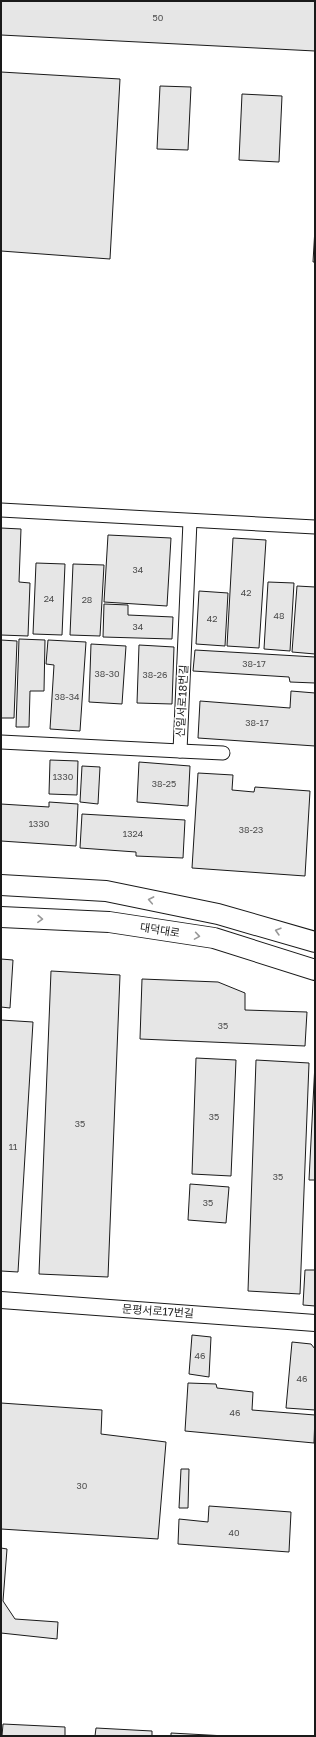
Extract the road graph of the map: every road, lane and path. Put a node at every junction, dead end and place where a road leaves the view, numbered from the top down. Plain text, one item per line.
1 (1, 510) edge
2 (190, 521) junction
3 (315, 527) edge
4 (1, 742) edge
5 (180, 751) junction
6 (223, 753) dead end
7 (1, 885) edge
8 (1, 917) edge
9 (315, 942) edge
10 (315, 970) edge
11 (1, 1300) edge
12 (315, 1323) edge

1 - 2 street
2 - 3 street
2 - 5 street, 신일서로18번길
4 - 5 street, 신일서로18번길
5 - 6 street
9 -> 7 main road
8 -> 10 main road, 대덕대로
11 - 12 street, 문평서로17번길

